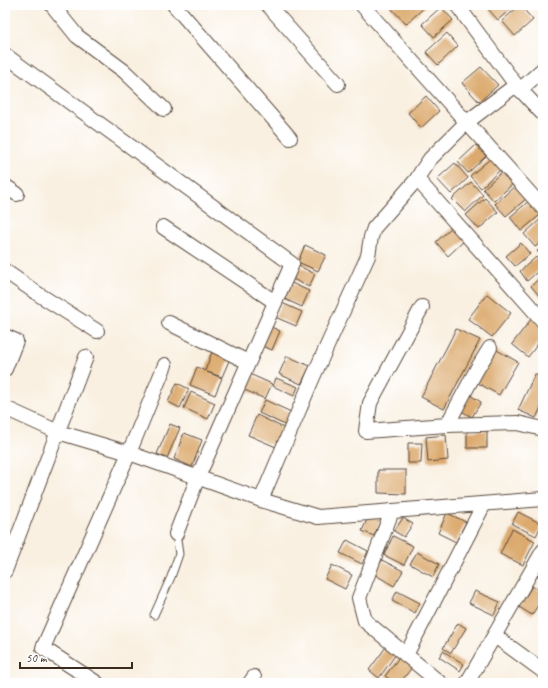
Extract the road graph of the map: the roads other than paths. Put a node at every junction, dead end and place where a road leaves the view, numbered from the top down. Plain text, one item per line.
1 (52, 5) edge
2 (174, 5) edge
3 (268, 5) edge
4 (362, 5) edge
5 (457, 5) edge
6 (5, 55) edge
7 (543, 69) edge
8 (338, 84) dead end
9 (518, 88) junction
10 (164, 109) dead end
11 (543, 114) edge
12 (467, 122) junction
13 (290, 138) dead end
14 (417, 179) junction
15 (5, 186) edge
16 (17, 194) dead end
17 (543, 208) edge
18 (163, 227) dead end
19 (5, 271) edge
20 (275, 302) junction
21 (422, 307) dead end
22 (543, 321) edge
23 (169, 323) dead end
24 (97, 331) dead end
25 (5, 336) edge
26 (490, 348) dead end
27 (86, 357) dead end
28 (248, 362) junction
29 (165, 365) dead end
30 (5, 369) edge
31 (5, 408) edge
32 (448, 425) junction
33 (543, 429) edge
34 (58, 432) junction
35 (129, 453) junction
36 (198, 477) junction
37 (543, 499) edge
38 (261, 500) junction
39 (484, 504) junction
40 (392, 511) junction
41 (176, 534) joint
42 (543, 551) edge
43 (5, 571) edge
44 (538, 575) edge
45 (154, 616) dead end
46 (495, 636) junction
47 (406, 655) junction
48 (543, 671) edge
49 (97, 683) edge
50 (440, 683) edge
51 (467, 683) edge

1 - 10 street
2 - 13 street
3 - 8 street
4 - 12 street
5 - 9 street
6 - 20 street
7 - 9 street
9 - 11 street
9 - 12 street
12 - 14 street
12 - 17 street
14 - 22 street
14 - 38 street
15 - 16 street
18 - 20 street
19 - 24 street
20 - 28 street
21 - 32 street
23 - 28 street
25 - 30 street
26 - 32 street
27 - 34 street
28 - 36 street
29 - 35 street
31 - 34 street
32 - 33 street
34 - 35 street
34 - 43 street
35 - 36 street
35 - 49 street
36 - 38 street
36 - 41 street
37 - 39 street
38 - 40 street
39 - 40 street
39 - 47 street
40 - 47 street
41 - 45 lane
42 - 44 street
44 - 46 street
46 - 48 street
46 - 51 street
47 - 50 street

